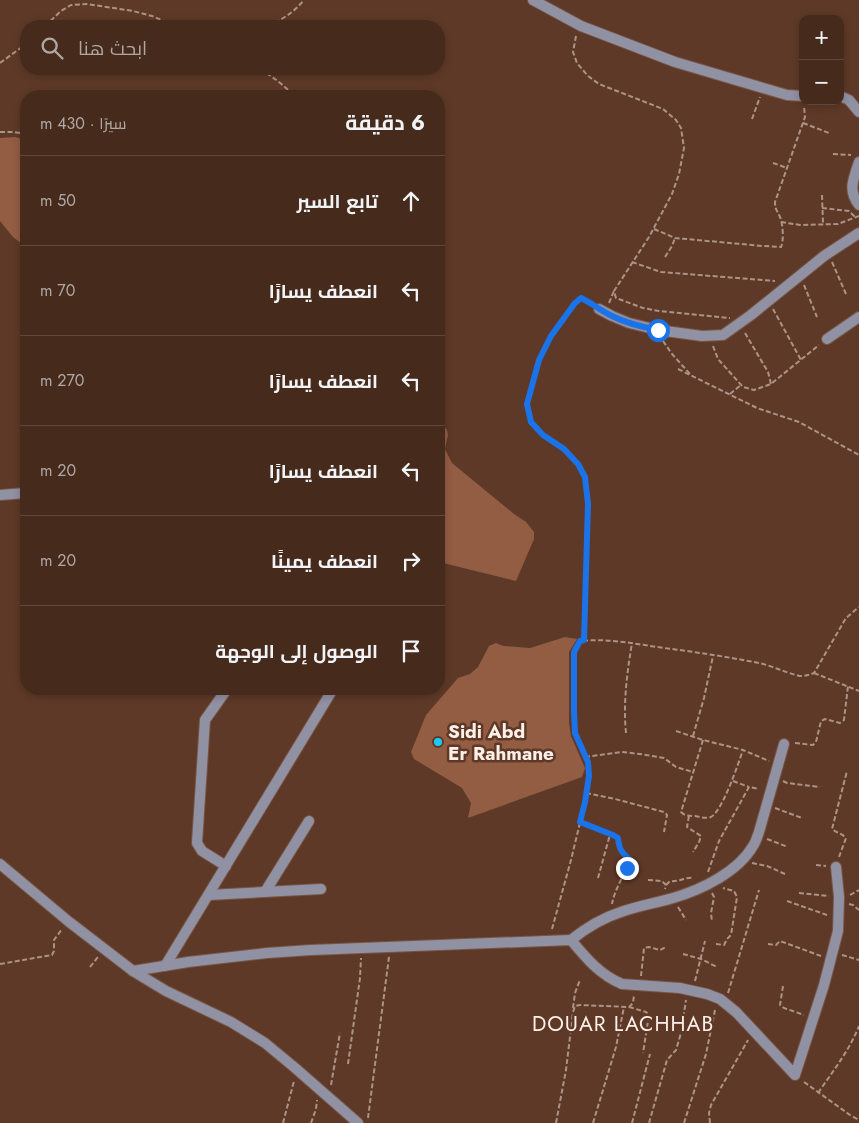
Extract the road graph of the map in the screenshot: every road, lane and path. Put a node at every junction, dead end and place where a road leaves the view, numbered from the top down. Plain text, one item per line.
1 (304, 0) edge
2 (533, 0) edge
3 (52, 20) edge
4 (162, 20) edge
5 (281, 20) edge
6 (577, 24) junction
7 (20, 48) edge
8 (0, 63) edge
9 (270, 75) edge
10 (764, 88) junction
11 (289, 90) edge
12 (799, 96) edge
13 (844, 98) edge
14 (804, 105) edge
15 (859, 112) edge
16 (752, 119) dead end
17 (802, 123) junction
18 (0, 132) edge
19 (829, 132) dead end
20 (20, 133) edge
21 (833, 154) dead end
22 (850, 155) dead end
23 (859, 162) edge
24 (773, 163) dead end
25 (787, 168) junction
26 (822, 196) dead end
27 (859, 205) edge
28 (822, 208) junction
29 (859, 216) edge
30 (855, 217) junction
31 (781, 222) junction
32 (823, 224) junction
33 (653, 229) junction
34 (859, 233) edge
35 (675, 238) junction
36 (828, 253) junction
37 (665, 257) dead end
38 (632, 262) junction
39 (796, 279) junction
40 (846, 294) dead end
41 (768, 301) junction
42 (599, 309) joint
43 (817, 317) dead end
44 (859, 317) edge
45 (742, 321) junction
46 (658, 330) junction
47 (709, 336) junction
48 (827, 338) joint
49 (801, 360) junction
50 (678, 369) dead end
51 (691, 375) junction
52 (771, 384) junction
53 (741, 385) junction
54 (730, 394) junction
55 (859, 455) edge
56 (20, 493) edge
57 (0, 495) edge
58 (859, 606) edge
59 (584, 640) junction
60 (632, 643) junction
61 (714, 656) junction
62 (814, 672) junction
63 (848, 686) junction
64 (859, 691) edge
65 (222, 695) edge
66 (329, 695) edge
67 (676, 731) dead end
68 (626, 733) dead end
69 (693, 737) junction
70 (703, 740) junction
71 (784, 744) joint
72 (743, 750) junction
73 (585, 757) junction
74 (778, 764) junction
75 (847, 771) dead end
76 (693, 772) junction
77 (774, 777) junction
78 (733, 780) junction
79 (749, 787) junction
80 (820, 787) dead end
81 (770, 792) junction
82 (586, 794) junction
83 (766, 805) junction
84 (689, 816) junction
85 (802, 818) dead end
86 (309, 821) dead end
87 (580, 822) junction
88 (664, 832) dead end
89 (613, 835) junction
90 (758, 835) junction
91 (788, 847) dead end
92 (693, 852) dead end
93 (740, 861) junction
94 (0, 864) edge
95 (226, 866) junction
96 (836, 867) joint
97 (785, 874) dead end
98 (598, 878) dead end
99 (694, 878) dead end
100 (648, 880) dead end
101 (666, 885) junction
102 (707, 885) junction
103 (321, 889) dead end
104 (759, 890) dead end
105 (265, 892) junction
106 (799, 893) dead end
107 (209, 895) junction
108 (675, 897) junction
109 (839, 897) junction
110 (662, 901) junction
111 (787, 901) dead end
112 (610, 916) junction
113 (838, 918) junction
114 (686, 920) dead end
115 (68, 921) junction
116 (712, 922) dead end
117 (571, 940) junction
118 (549, 941) junction
119 (705, 941) dead end
120 (716, 944) dead end
121 (768, 944) dead end
122 (666, 947) dead end
123 (362, 948) junction
124 (390, 948) junction
125 (105, 950) junction
126 (683, 954) dead end
127 (832, 955) junction
128 (701, 958) junction
129 (859, 960) edge
130 (0, 964) edge
131 (165, 966) junction
132 (90, 967) dead end
133 (717, 967) dead end
134 (133, 971) junction
135 (580, 980) dead end
136 (637, 985) junction
137 (783, 986) dead end
138 (690, 990) junction
139 (721, 1001) junction
140 (624, 1007) junction
141 (629, 1007) junction
142 (573, 1012) junction
143 (813, 1018) junction
144 (859, 1026) edge
145 (753, 1031) junction
146 (340, 1033) dead end
147 (643, 1053) dead end
148 (650, 1054) dead end
149 (348, 1064) dead end
150 (297, 1069) junction
151 (795, 1075) junction
152 (318, 1087) junction
153 (818, 1093) junction
154 (329, 1097) junction
155 (859, 1120) edge
156 (283, 1123) edge
157 (311, 1123) edge
158 (358, 1123) edge
159 (368, 1123) edge
160 (556, 1123) edge
161 (593, 1123) edge
162 (632, 1123) edge
163 (650, 1123) edge
164 (684, 1123) edge
165 (710, 1123) edge

1 - 5 path
2 - 6 street
3 - 4 path
6 - 10 street
6 - 33 path
7 - 8 path
9 - 11 path
10 - 12 street
10 - 16 path
13 - 15 street
14 - 17 path
17 - 19 path
17 - 25 path
18 - 20 path
21 - 22 path
23 - 27 street
24 - 25 path
25 - 31 path
26 - 28 path
28 - 30 path
28 - 32 path
29 - 30 path
30 - 32 path
31 - 32 path
31 - 35 path
33 - 35 path
33 - 38 path
34 - 36 street
35 - 37 path
36 - 39 street
36 - 40 path
38 - 39 path
38 - 45 path
39 - 41 street
39 - 43 path
41 - 45 street
41 - 49 path
42 - 46 street
42 - 59 path
44 - 48 street
45 - 47 street
45 - 52 path
46 - 47 street
46 - 51 path
47 - 53 path
48 - 49 path
49 - 52 path
50 - 51 path
51 - 54 path
52 - 53 path
53 - 54 path
54 - 55 path
56 - 57 street
58 - 62 path
59 - 60 path
59 - 73 path
60 - 61 path
60 - 68 path
61 - 62 path
61 - 69 path
62 - 63 path
63 - 64 path
63 - 71 path
65 - 95 street
66 - 95 street
67 - 69 path
69 - 70 path
70 - 72 path
70 - 76 path
71 - 74 street
72 - 74 path
72 - 78 path
73 - 76 path
73 - 82 path
74 - 77 street
75 - 96 path
76 - 84 path
77 - 80 path
77 - 81 street
78 - 79 path
78 - 84 path
79 - 81 path
79 - 102 path
81 - 83 street
82 - 87 path
82 - 88 path
83 - 85 path
83 - 90 street
84 - 92 path
86 - 105 street
87 - 89 path
87 - 118 path
89 - 98 path
89 - 112 path
90 - 91 path
90 - 93 street
93 - 97 path
93 - 102 street
94 - 115 street
95 - 107 street
96 - 109 street
99 - 101 path
100 - 101 path
101 - 110 path
102 - 108 street
102 - 116 path
102 - 120 path
103 - 105 street
104 - 139 path
105 - 107 street
106 - 109 path
107 - 131 street
108 - 110 street
108 - 114 path
109 - 113 street
110 - 112 street
111 - 113 path
112 - 117 street
113 - 127 street
115 - 125 street
115 - 130 path
117 - 118 street
117 - 136 street
118 - 124 street
119 - 128 path
121 - 127 path
122 - 136 path
123 - 124 street
123 - 131 street
123 - 149 path
124 - 159 path
125 - 132 path
125 - 134 street
126 - 128 path
127 - 129 path
127 - 143 street
128 - 133 path
128 - 138 path
131 - 134 street
134 - 150 street
135 - 142 path
136 - 138 street
136 - 141 path
137 - 143 path
138 - 139 street
138 - 163 path
139 - 145 street
139 - 164 path
140 - 141 path
140 - 142 path
140 - 161 path
141 - 147 path
142 - 160 path
143 - 151 street
144 - 153 path
145 - 151 street
145 - 165 path
146 - 154 path
148 - 162 path
150 - 152 street
150 - 156 path
151 - 153 path
152 - 154 street
152 - 157 path
153 - 155 path
154 - 158 street

